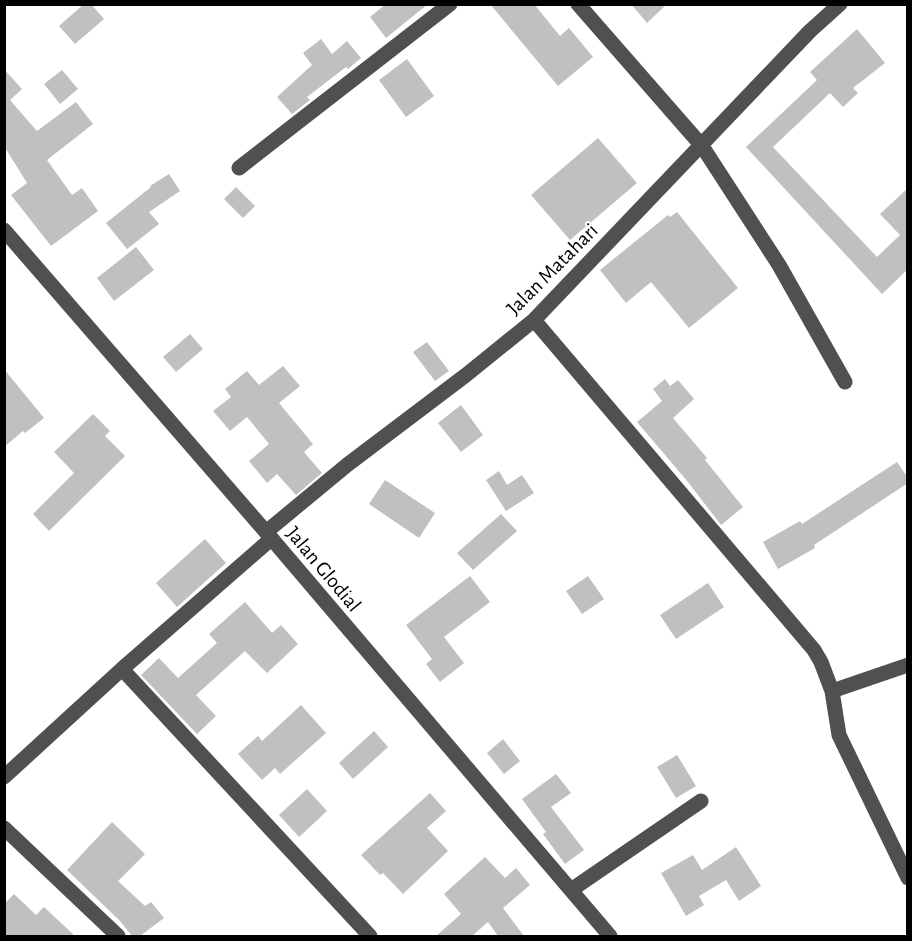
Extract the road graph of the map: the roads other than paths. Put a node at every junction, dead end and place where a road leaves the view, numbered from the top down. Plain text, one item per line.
1 (450, 4) edge
2 (578, 4) edge
3 (840, 4) edge
4 (702, 147) junction
5 (239, 168) dead end
6 (4, 230) edge
7 (534, 320) junction
8 (845, 382) dead end
9 (268, 536) junction
10 (908, 665) edge
11 (122, 669) junction
12 (832, 691) junction
13 (4, 777) edge
14 (701, 801) dead end
15 (4, 828) edge
16 (908, 878) edge
17 (571, 890) junction
18 (118, 936) edge
19 (370, 936) edge
20 (610, 936) edge

1 - 5 street
2 - 4 street
3 - 4 street, Jalan Matahari
4 - 7 street, Jalan Matahari
4 - 8 street
6 - 9 street, Jalan Glodial
7 - 9 street, Jalan Matahari
7 - 12 street
9 - 11 street, Jalan Matahari
9 - 17 street, Jalan Glodial
10 - 12 street
11 - 13 street, Jalan Matahari
11 - 19 street
12 - 16 street
14 - 17 street
15 - 18 street
17 - 20 street, Jalan Glodial

